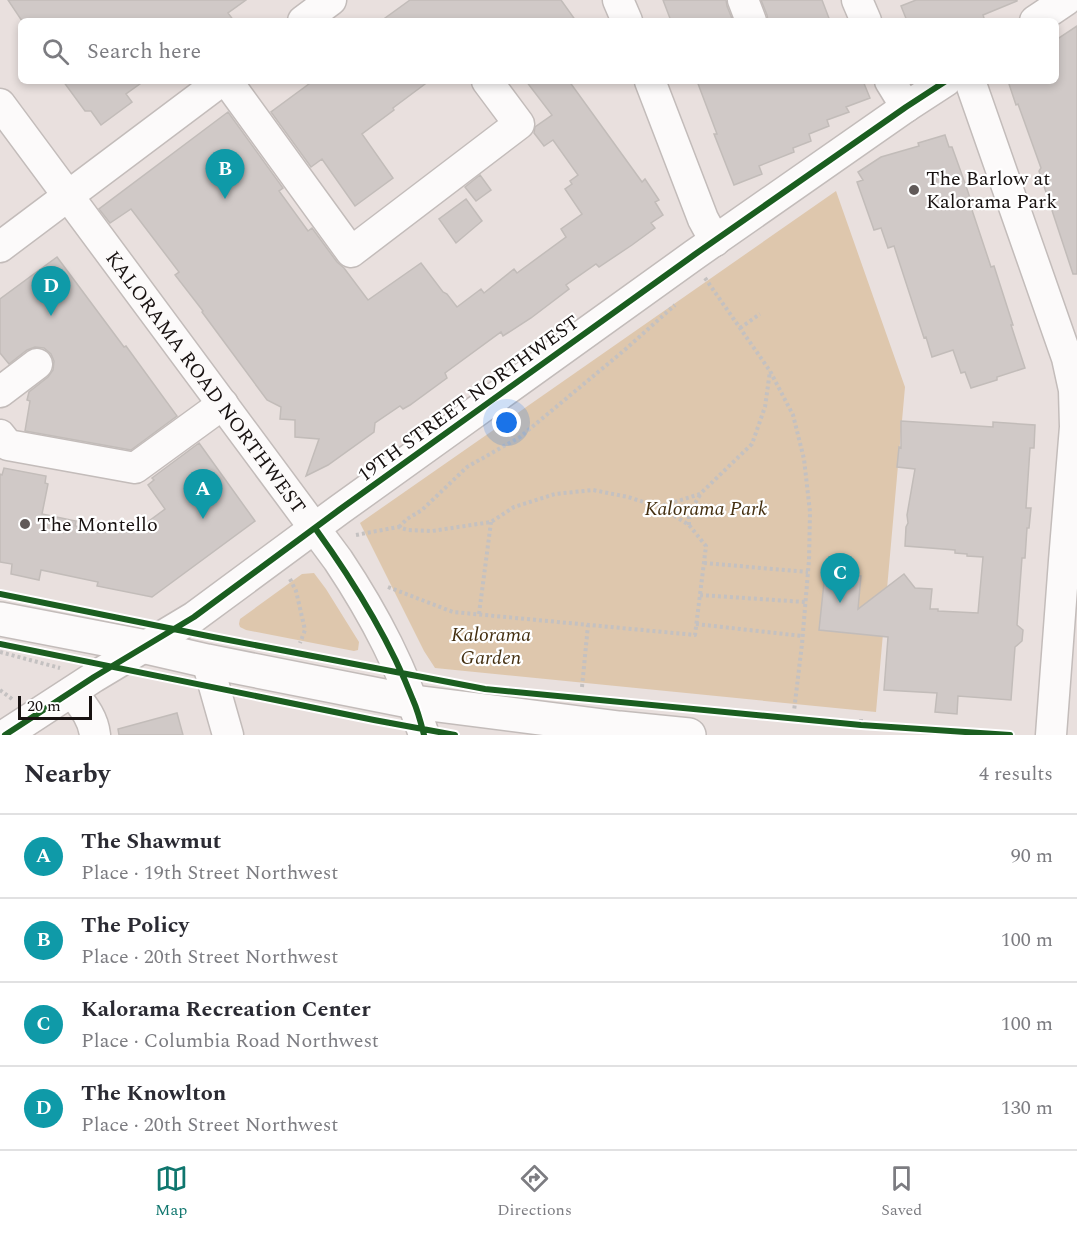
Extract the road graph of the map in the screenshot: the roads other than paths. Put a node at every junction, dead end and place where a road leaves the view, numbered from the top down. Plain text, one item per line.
1 (331, 0) edge
2 (618, 0) edge
3 (743, 0) edge
4 (1066, 0) edge
5 (307, 18) edge
6 (626, 18) edge
7 (750, 18) edge
8 (1039, 18) edge
9 (217, 84) edge
10 (229, 84) edge
11 (489, 84) edge
12 (651, 84) edge
13 (892, 84) edge
14 (941, 84) edge
15 (971, 84) edge
16 (0, 104) edge
17 (906, 107) junction
18 (69, 196) junction
19 (715, 241) junction
20 (0, 247) edge
21 (37, 364) dead end
22 (0, 392) edge
23 (223, 404) junction
24 (0, 435) edge
25 (315, 528) junction
26 (1070, 561) edge
27 (0, 619) edge
28 (146, 647) junction
29 (207, 661) junction
30 (66, 680) junction
31 (414, 702) junction
32 (11, 723) edge
33 (620, 732) edge
34 (95, 735) edge
35 (212, 735) edge
36 (228, 735) edge
37 (424, 735) edge
38 (689, 735) edge
39 (1051, 735) edge

1 - 5 street
2 - 6 street
3 - 7 street
4 - 8 street
9 - 18 street
10 - 11 street
12 - 19 street
13 - 17 street
14 - 17 street, 19TH STREET NORTHWEST
15 - 26 street
16 - 18 street, KALORAMA ROAD NORTHWEST
17 - 19 street, 19TH STREET NORTHWEST
18 - 20 street
18 - 23 street, KALORAMA ROAD NORTHWEST
19 - 25 street, 19TH STREET NORTHWEST
21 - 22 street
23 - 24 street
23 - 25 street, KALORAMA ROAD NORTHWEST
25 - 28 street, 19TH STREET NORTHWEST
25 - 31 street, KALORAMA ROAD NORTHWEST
26 - 39 street
27 - 28 main road
28 - 29 main road
28 - 30 street, 19TH STREET NORTHWEST
29 - 31 main road
29 - 35 street
29 - 36 street
30 - 32 street, 19TH STREET NORTHWEST
30 - 34 street
31 - 33 main road
31 - 37 street, KALORAMA ROAD NORTHWEST
33 - 38 main road

